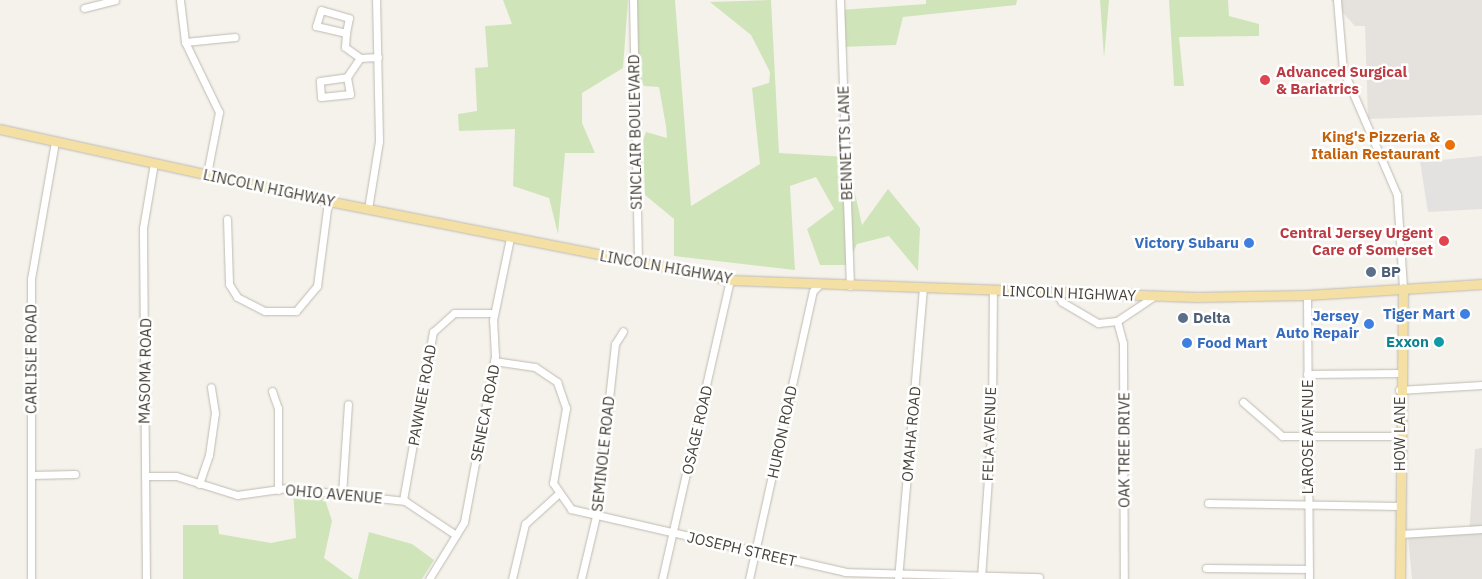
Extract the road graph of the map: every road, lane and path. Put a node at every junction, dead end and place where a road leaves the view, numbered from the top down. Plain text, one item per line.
1 (115, 0) edge
2 (180, 0) edge
3 (376, 0) edge
4 (633, 0) edge
5 (840, 0) edge
6 (1337, 0) edge
7 (84, 8) dead end
8 (346, 34) junction
9 (235, 37) dead end
10 (185, 42) junction
11 (378, 57) junction
12 (360, 58) junction
13 (348, 77) junction
14 (0, 129) edge
15 (55, 141) junction
16 (154, 163) junction
17 (206, 174) junction
18 (328, 201) junction
19 (368, 209) junction
20 (227, 219) dead end
21 (510, 238) junction
22 (638, 263) junction
23 (730, 280) junction
24 (1482, 284) edge
25 (818, 286) junction
26 (850, 286) junction
27 (923, 288) junction
28 (1403, 288) junction
29 (993, 291) junction
30 (1055, 292) junction
31 (1156, 295) junction
32 (1307, 295) junction
33 (494, 313) junction
34 (1116, 321) junction
35 (623, 331) dead end
36 (494, 362) junction
37 (1399, 373) junction
38 (1308, 374) junction
39 (1482, 385) edge
40 (211, 387) dead end
41 (1399, 390) junction
42 (272, 391) dead end
43 (1243, 402) dead end
44 (348, 404) dead end
45 (1400, 436) junction
46 (1308, 437) junction
47 (74, 474) dead end
48 (31, 475) junction
49 (145, 476) junction
50 (199, 484) junction
51 (278, 490) junction
52 (342, 494) junction
53 (558, 494) junction
54 (403, 500) junction
55 (1208, 503) dead end
56 (1308, 504) junction
57 (1400, 506) junction
58 (596, 516) junction
59 (1482, 529) edge
60 (674, 533) junction
61 (1400, 534) junction
62 (456, 535) junction
63 (755, 552) junction
64 (1206, 568) dead end
65 (1309, 569) junction
66 (838, 571) junction
67 (898, 577) edge
68 (1039, 577) dead end
69 (981, 578) junction
70 (31, 579) edge
71 (146, 579) edge
72 (429, 579) edge
73 (512, 579) edge
74 (581, 579) edge
75 (662, 579) edge
76 (749, 579) edge
77 (837, 579) edge
78 (1124, 579) edge
79 (1309, 579) edge
80 (1400, 579) edge

1 - 7 street
2 - 10 street
3 - 11 street
4 - 22 street, SINCLAIR BOULEVARD
5 - 26 street, BENNETTS LANE
6 - 28 street
8 - 8 street
8 - 12 street
9 - 10 street
10 - 17 street
11 - 12 street
11 - 19 street
12 - 13 street
13 - 13 street
14 - 15 main road, LINCOLN HIGHWAY
15 - 16 main road, LINCOLN HIGHWAY
15 - 48 street, CARLISLE ROAD
16 - 17 main road, LINCOLN HIGHWAY
16 - 49 street, MASOMA ROAD
17 - 18 main road, LINCOLN HIGHWAY
18 - 19 main road, LINCOLN HIGHWAY
18 - 20 street
19 - 21 main road, LINCOLN HIGHWAY
21 - 22 main road, LINCOLN HIGHWAY
21 - 33 street, SENECA ROAD
22 - 23 main road, LINCOLN HIGHWAY
23 - 25 main road, LINCOLN HIGHWAY
23 - 60 street, OSAGE ROAD
24 - 28 main road, LINCOLN HIGHWAY
25 - 26 main road, LINCOLN HIGHWAY
25 - 63 street, HURON ROAD
26 - 27 main road, LINCOLN HIGHWAY
27 - 29 main road, LINCOLN HIGHWAY
27 - 67 street, OMAHA ROAD
28 - 32 main road, LINCOLN HIGHWAY
28 - 37 main road, HOW LANE
29 - 30 main road, LINCOLN HIGHWAY
29 - 69 street, FELA AVENUE
30 - 31 main road, LINCOLN HIGHWAY
30 - 34 street
31 - 32 main road, LINCOLN HIGHWAY
31 - 34 street
32 - 38 street, LAROSE AVENUE
33 - 36 street, SENECA ROAD
33 - 54 street, PAWNEE ROAD
34 - 78 street, OAK TREE DRIVE
35 - 58 street, SEMINOLE ROAD
36 - 53 street
36 - 62 street, SENECA ROAD
37 - 38 street
37 - 41 main road, HOW LANE
38 - 46 street, LAROSE AVENUE
39 - 41 street
40 - 50 street
41 - 45 main road, HOW LANE
42 - 51 street
43 - 46 street
44 - 52 street
45 - 46 street
45 - 57 main road, HOW LANE
46 - 56 street, LAROSE AVENUE
47 - 48 street
48 - 70 street, CARLISLE ROAD
49 - 50 street, OHIO AVENUE
49 - 71 street, MASOMA ROAD
50 - 51 street, OHIO AVENUE
51 - 52 street, OHIO AVENUE
52 - 54 street, OHIO AVENUE
53 - 58 street, JOSEPH STREET
53 - 73 street
54 - 62 street, OHIO AVENUE
55 - 56 street
56 - 57 street
56 - 65 street, LAROSE AVENUE
57 - 61 main road, HOW LANE
58 - 60 street, JOSEPH STREET
58 - 74 street, SEMINOLE ROAD
59 - 61 street
60 - 63 street, JOSEPH STREET
60 - 75 street, OSAGE ROAD
61 - 80 main road, HOW LANE
62 - 72 street, SENECA ROAD
63 - 66 street, JOSEPH STREET
63 - 76 street, HURON ROAD
64 - 65 street
65 - 79 street, LAROSE AVENUE
66 - 67 street, JOSEPH STREET
66 - 77 street
67 - 69 street, JOSEPH STREET
68 - 69 street, JOSEPH STREET

